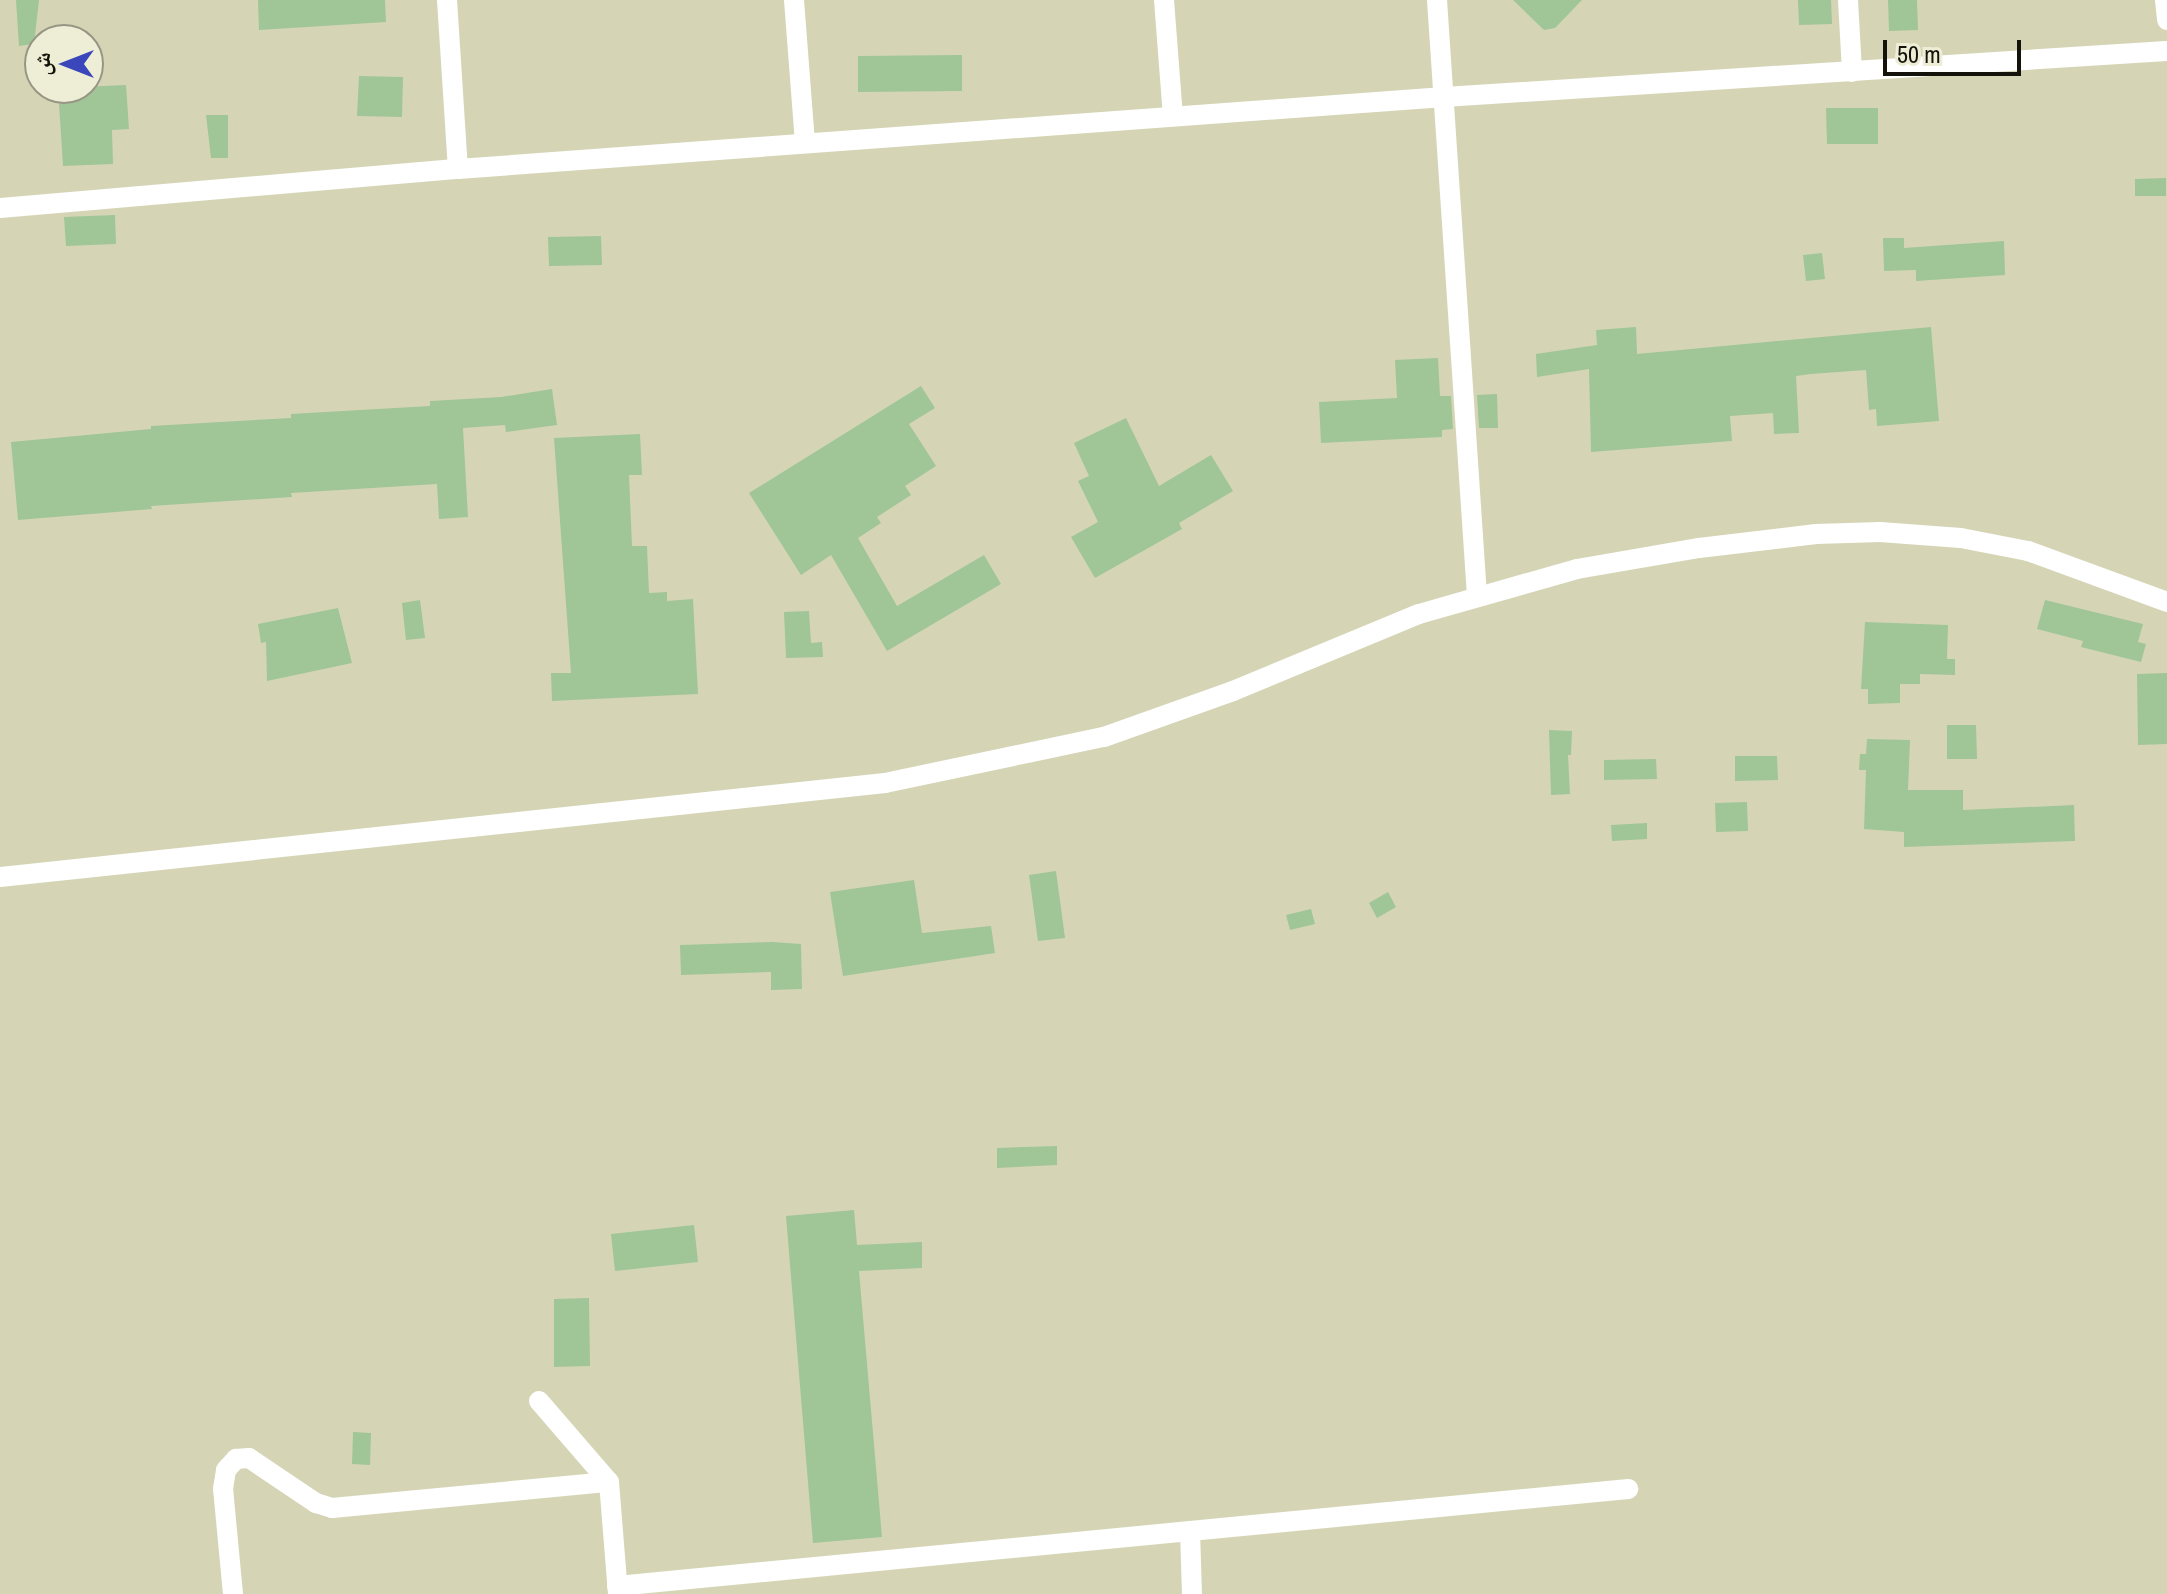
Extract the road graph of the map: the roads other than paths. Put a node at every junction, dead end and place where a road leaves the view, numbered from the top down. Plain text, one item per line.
1 (447, 0) edge
2 (794, 0) edge
3 (1164, 0) edge
4 (1437, 0) edge
5 (1848, 0) edge
6 (2165, 0) edge
7 (2167, 20) edge
8 (2167, 51) edge
9 (1852, 72) junction
10 (1444, 97) junction
11 (1173, 116) junction
12 (805, 143) junction
13 (458, 169) junction
14 (0, 208) edge
15 (1477, 596) junction
16 (2167, 602) edge
17 (2, 877) edge
18 (539, 1401) dead end
19 (609, 1482) junction
20 (1628, 1489) dead end
21 (1190, 1531) junction
22 (618, 1590) edge
23 (233, 1594) edge
24 (1192, 1594) edge

1 - 13 lane
2 - 12 lane
3 - 11 lane
4 - 10 lane
5 - 9 lane
6 - 7 lane
8 - 9 lane
9 - 10 lane
10 - 11 lane
10 - 15 lane
11 - 12 lane
12 - 13 lane
13 - 14 lane
15 - 16 lane
15 - 17 lane
18 - 19 lane
19 - 22 lane
19 - 23 lane
20 - 21 lane
21 - 22 lane
21 - 24 lane

